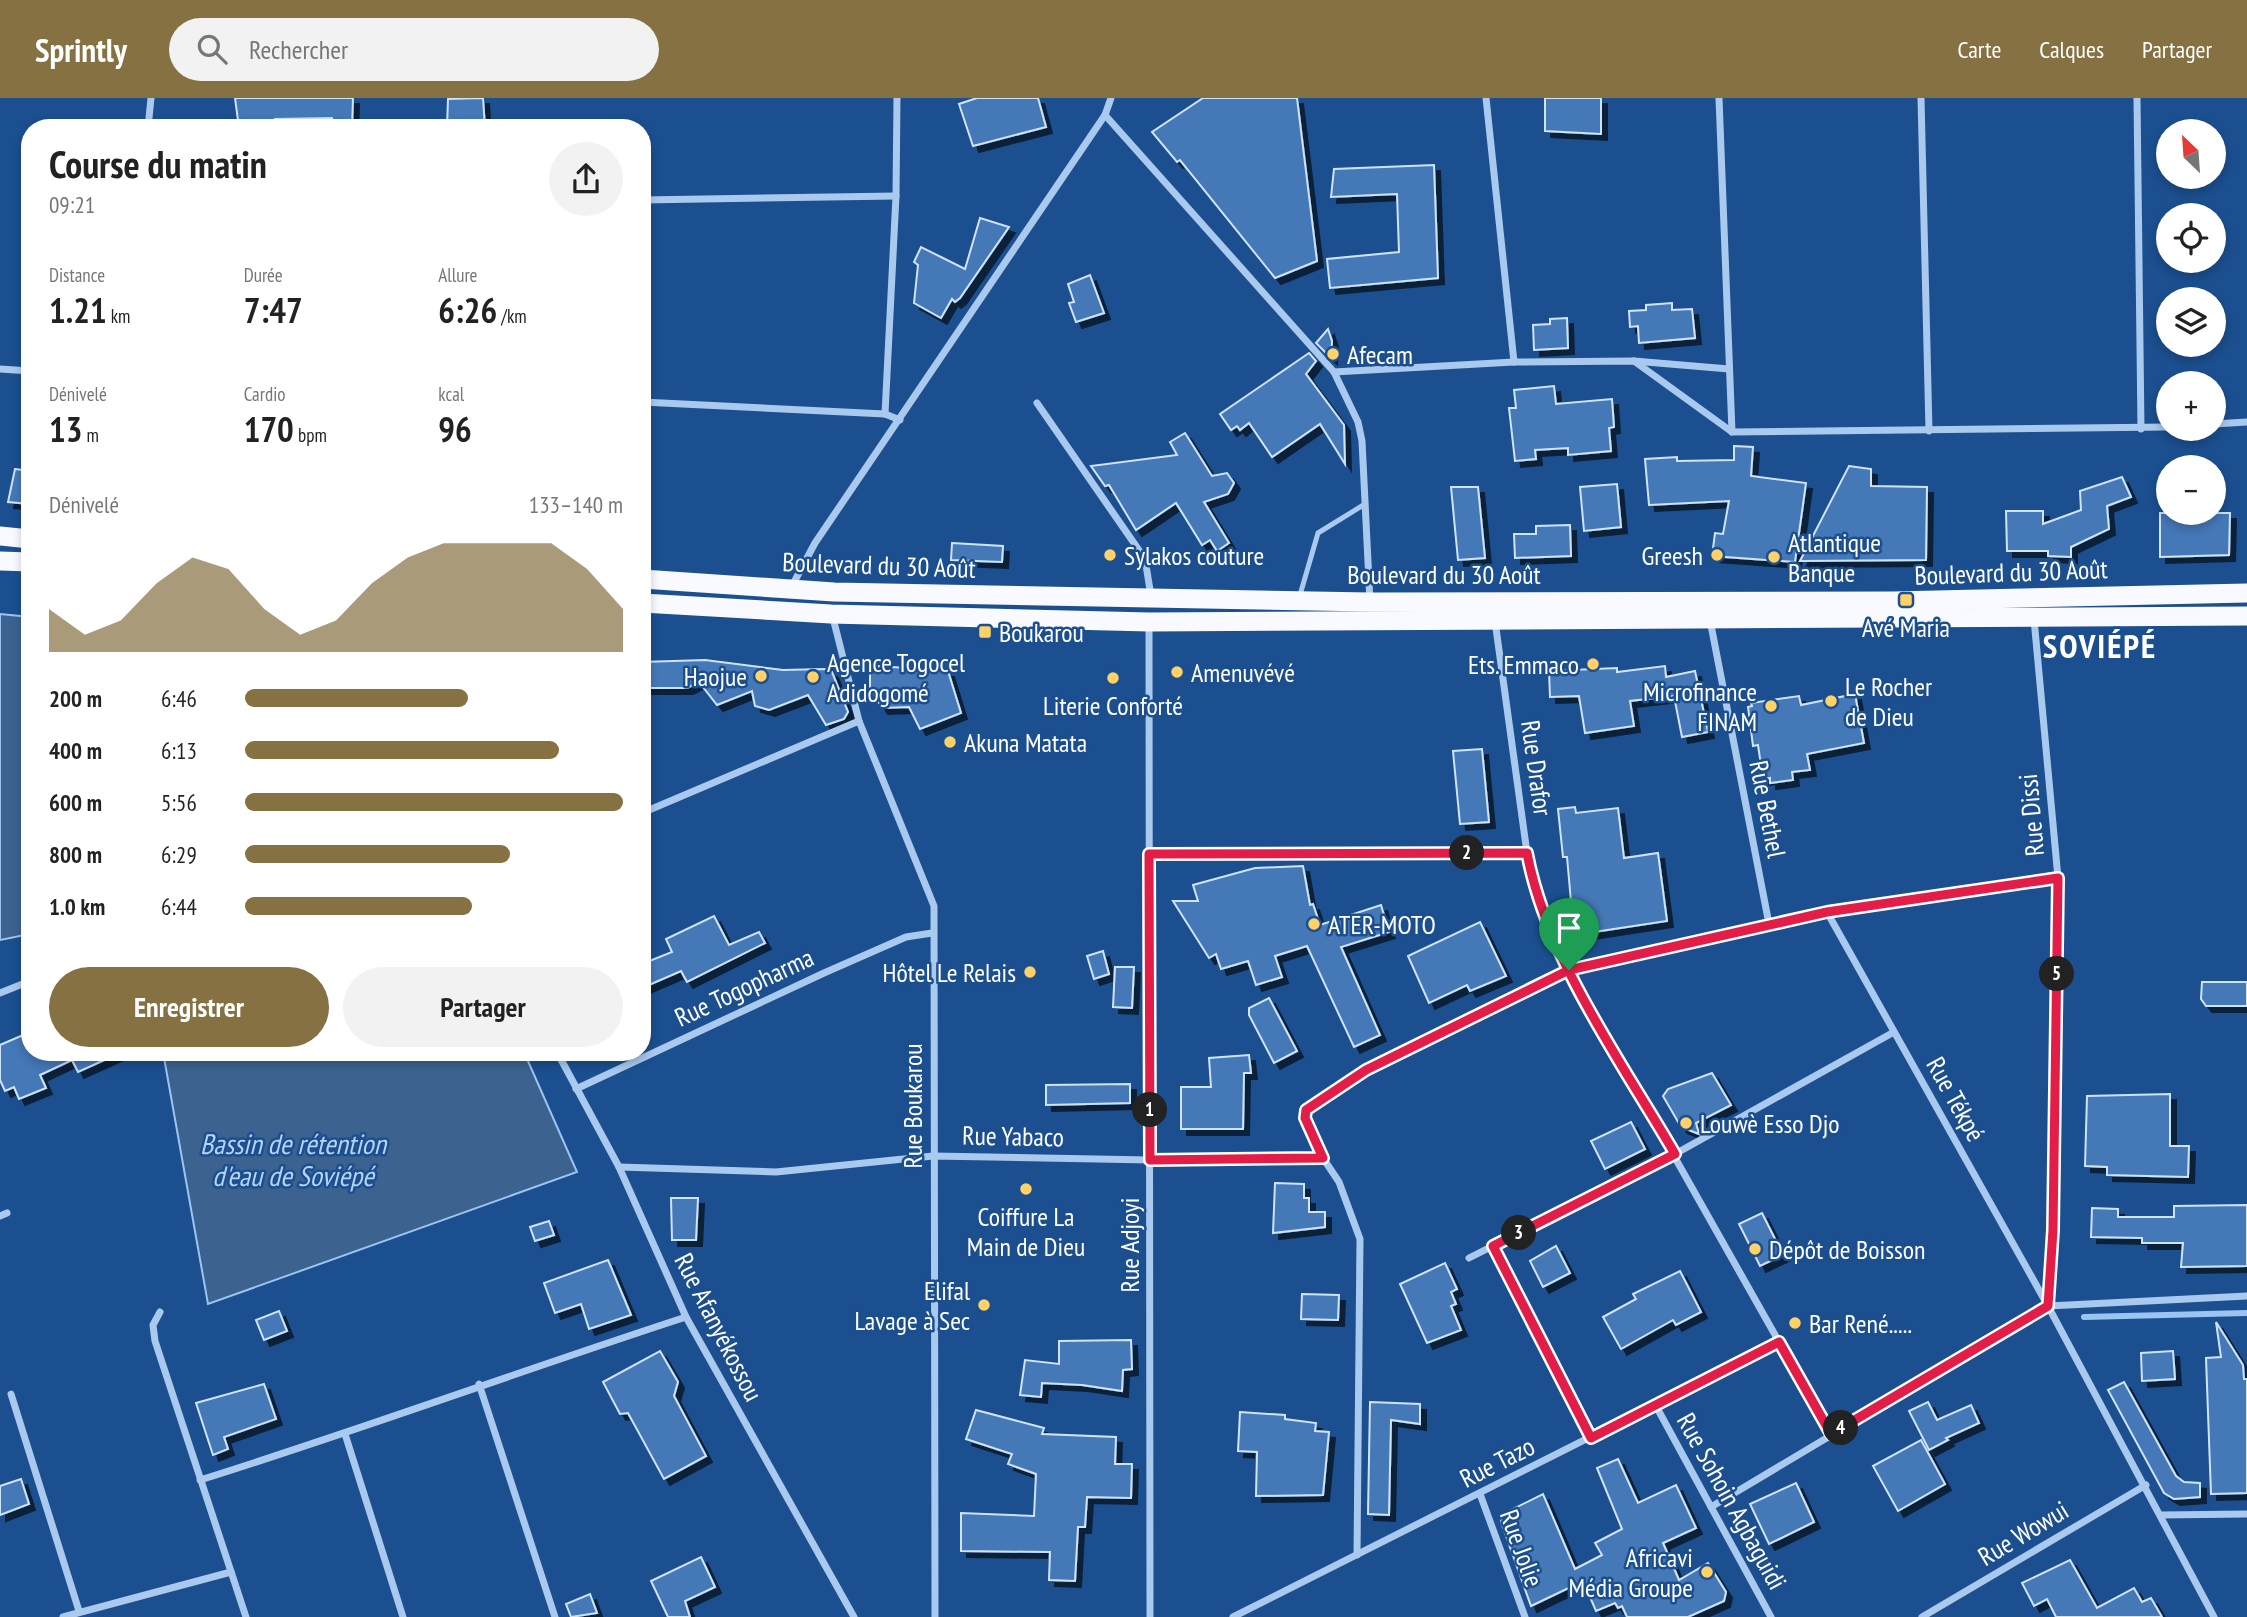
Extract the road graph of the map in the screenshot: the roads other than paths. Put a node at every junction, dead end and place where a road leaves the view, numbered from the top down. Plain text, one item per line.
1 (151, 98) edge
2 (897, 98) edge
3 (1111, 98) edge
4 (1486, 98) edge
5 (1719, 98) edge
6 (1921, 98) edge
7 (2137, 98) edge
8 (1105, 115) junction
9 (149, 119) edge
10 (896, 196) junction
11 (651, 200) edge
12 (1634, 361) junction
13 (1514, 362) junction
14 (0, 369) edge
15 (1729, 369) junction
16 (21, 370) edge
17 (1334, 372) junction
18 (651, 402) edge
19 (1037, 403) dead end
20 (885, 414) junction
21 (900, 420) junction
22 (2247, 422) edge
23 (2226, 423) edge
24 (2156, 428) edge
25 (2141, 429) junction
26 (1928, 431) junction
27 (1732, 432) junction
28 (1365, 504) junction
29 (0, 536) edge
30 (21, 538) edge
31 (0, 561) edge
32 (21, 562) edge
33 (651, 580) edge
34 (791, 588) junction
35 (834, 592) junction
36 (2247, 593) edge
37 (1151, 598) junction
38 (1299, 600) junction
39 (1370, 602) junction
40 (651, 603) edge
41 (789, 610) junction
42 (831, 614) junction
43 (2034, 615) junction
44 (2247, 616) edge
45 (1710, 619) junction
46 (1494, 620) junction
47 (1149, 622) junction
48 (1370, 623) junction
49 (859, 721) junction
50 (651, 809) edge
51 (1527, 853) junction
52 (1149, 854) junction
53 (2058, 878) junction
54 (1827, 912) junction
55 (1769, 924) junction
56 (932, 933) junction
57 (1569, 970) junction
58 (21, 985) edge
59 (0, 993) edge
60 (1894, 1032) junction
61 (651, 1054) edge
62 (562, 1061) edge
63 (636, 1061) edge
64 (576, 1089) junction
65 (1675, 1154) junction
66 (933, 1156) junction
67 (1323, 1158) junction
68 (1150, 1160) junction
69 (619, 1167) junction
70 (1493, 1246) junction
71 (1469, 1258) dead end
72 (2247, 1296) edge
73 (2048, 1306) junction
74 (160, 1312) dead end
75 (685, 1317) junction
76 (1779, 1342) junction
77 (479, 1384) junction
78 (11, 1394) dead end
79 (1656, 1406) junction
80 (345, 1434) junction
81 (1831, 1434) junction
82 (1591, 1438) junction
83 (200, 1480) junction
84 (2146, 1485) junction
85 (1480, 1494) junction
86 (1711, 1507) junction
87 (2247, 1514) edge
88 (2161, 1516) junction
89 (1357, 1556) junction
90 (231, 1572) junction
91 (79, 1611) junction
92 (1768, 1616) edge
93 (63, 1617) edge
94 (246, 1617) edge
95 (403, 1617) edge
96 (555, 1617) edge
97 (854, 1617) edge
98 (935, 1617) edge
99 (1150, 1617) edge
100 (1233, 1617) edge
101 (1524, 1617) edge
102 (1922, 1617) edge
103 (2214, 1617) edge

1 - 9 street
2 - 10 street
3 - 8 street
4 - 13 street
5 - 15 street
6 - 26 street
7 - 25 street
8 - 17 street
8 - 21 street
10 - 11 street
10 - 20 street
12 - 13 street
12 - 15 street
12 - 27 street
13 - 17 street
14 - 16 street
15 - 27 street
17 - 28 street
18 - 20 street
19 - 37 street
20 - 21 street
21 - 34 street
22 - 23 street
24 - 25 street
25 - 26 street
26 - 27 street
28 - 38 lane
28 - 39 street
29 - 30 highway
31 - 32 highway
33 - 34 highway, Boulevard du 30 Août
34 - 35 highway, Boulevard du 30 Août
34 - 41 highway
35 - 37 highway, Boulevard du 30 Août
35 - 42 highway
36 - 39 highway, Boulevard du 30 Août
37 - 38 highway, Boulevard du 30 Août
38 - 39 highway, Boulevard du 30 Août
39 - 48 street
40 - 41 highway, Boulevard du 30 Août
41 - 42 highway, Boulevard du 30 Août
42 - 47 highway, Boulevard du 30 Août
42 - 49 street, Rue Boukarou
43 - 44 highway, Boulevard du 30 Août
43 - 45 highway, Boulevard du 30 Août
43 - 53 street, Rue Dissi
45 - 46 highway, Boulevard du 30 Août
45 - 55 street, Rue Bethel
46 - 48 highway, Boulevard du 30 Août
46 - 51 street, Rue Drafor
47 - 48 highway, Boulevard du 30 Août
47 - 52 street, Rue Adjoyi
49 - 50 street
49 - 56 street, Rue Boukarou
51 - 52 street
51 - 57 street, Rue Drafor
52 - 68 street, Rue Adjoyi
53 - 54 street
53 - 73 street, Rue Dissi
54 - 55 street
54 - 60 street, Rue Tékpé
55 - 57 street
56 - 61 street, Rue Togopharma
56 - 66 street, Rue Boukarou
57 - 65 street, Rue Drafor
57 - 67 street
58 - 59 street
60 - 65 street
60 - 73 street, Rue Tékpé
62 - 64 street, Rue Afanyékossou
63 - 64 street, Rue Togopharma
64 - 69 street, Rue Afanyékossou
65 - 70 street
65 - 76 street, Rue Drafor
66 - 68 street, Rue Yabaco
66 - 69 street, Rue Yabaco
66 - 98 street, Rue Boukarou
67 - 68 street, Rue Yabaco
67 - 89 street
68 - 99 street, Rue Adjoyi
69 - 75 street, Rue Afanyékossou
70 - 71 street
70 - 82 street
72 - 73 street
73 - 81 street
73 - 84 street, Rue Tékpé
74 - 83 street
75 - 77 street
75 - 97 street, Rue Afanyékossou
76 - 79 street, Rue Tazo
76 - 81 street, Rue Drafor
77 - 80 street
77 - 96 street
78 - 91 street
79 - 82 street, Rue Tazo
79 - 86 street, Rue Sohoin Agbaguidi
80 - 83 street
80 - 95 street
81 - 86 street
82 - 85 street, Rue Tazo
83 - 90 street
84 - 88 street, Rue Tékpé
84 - 102 street, Rue Wowui
85 - 89 street, Rue Tazo
85 - 101 street, Rue Jolie
86 - 92 street, Rue Sohoin Agbaguidi
87 - 88 street
88 - 103 street, Rue Tékpé
89 - 100 street, Rue Tazo
90 - 91 street
90 - 94 street
91 - 93 street

